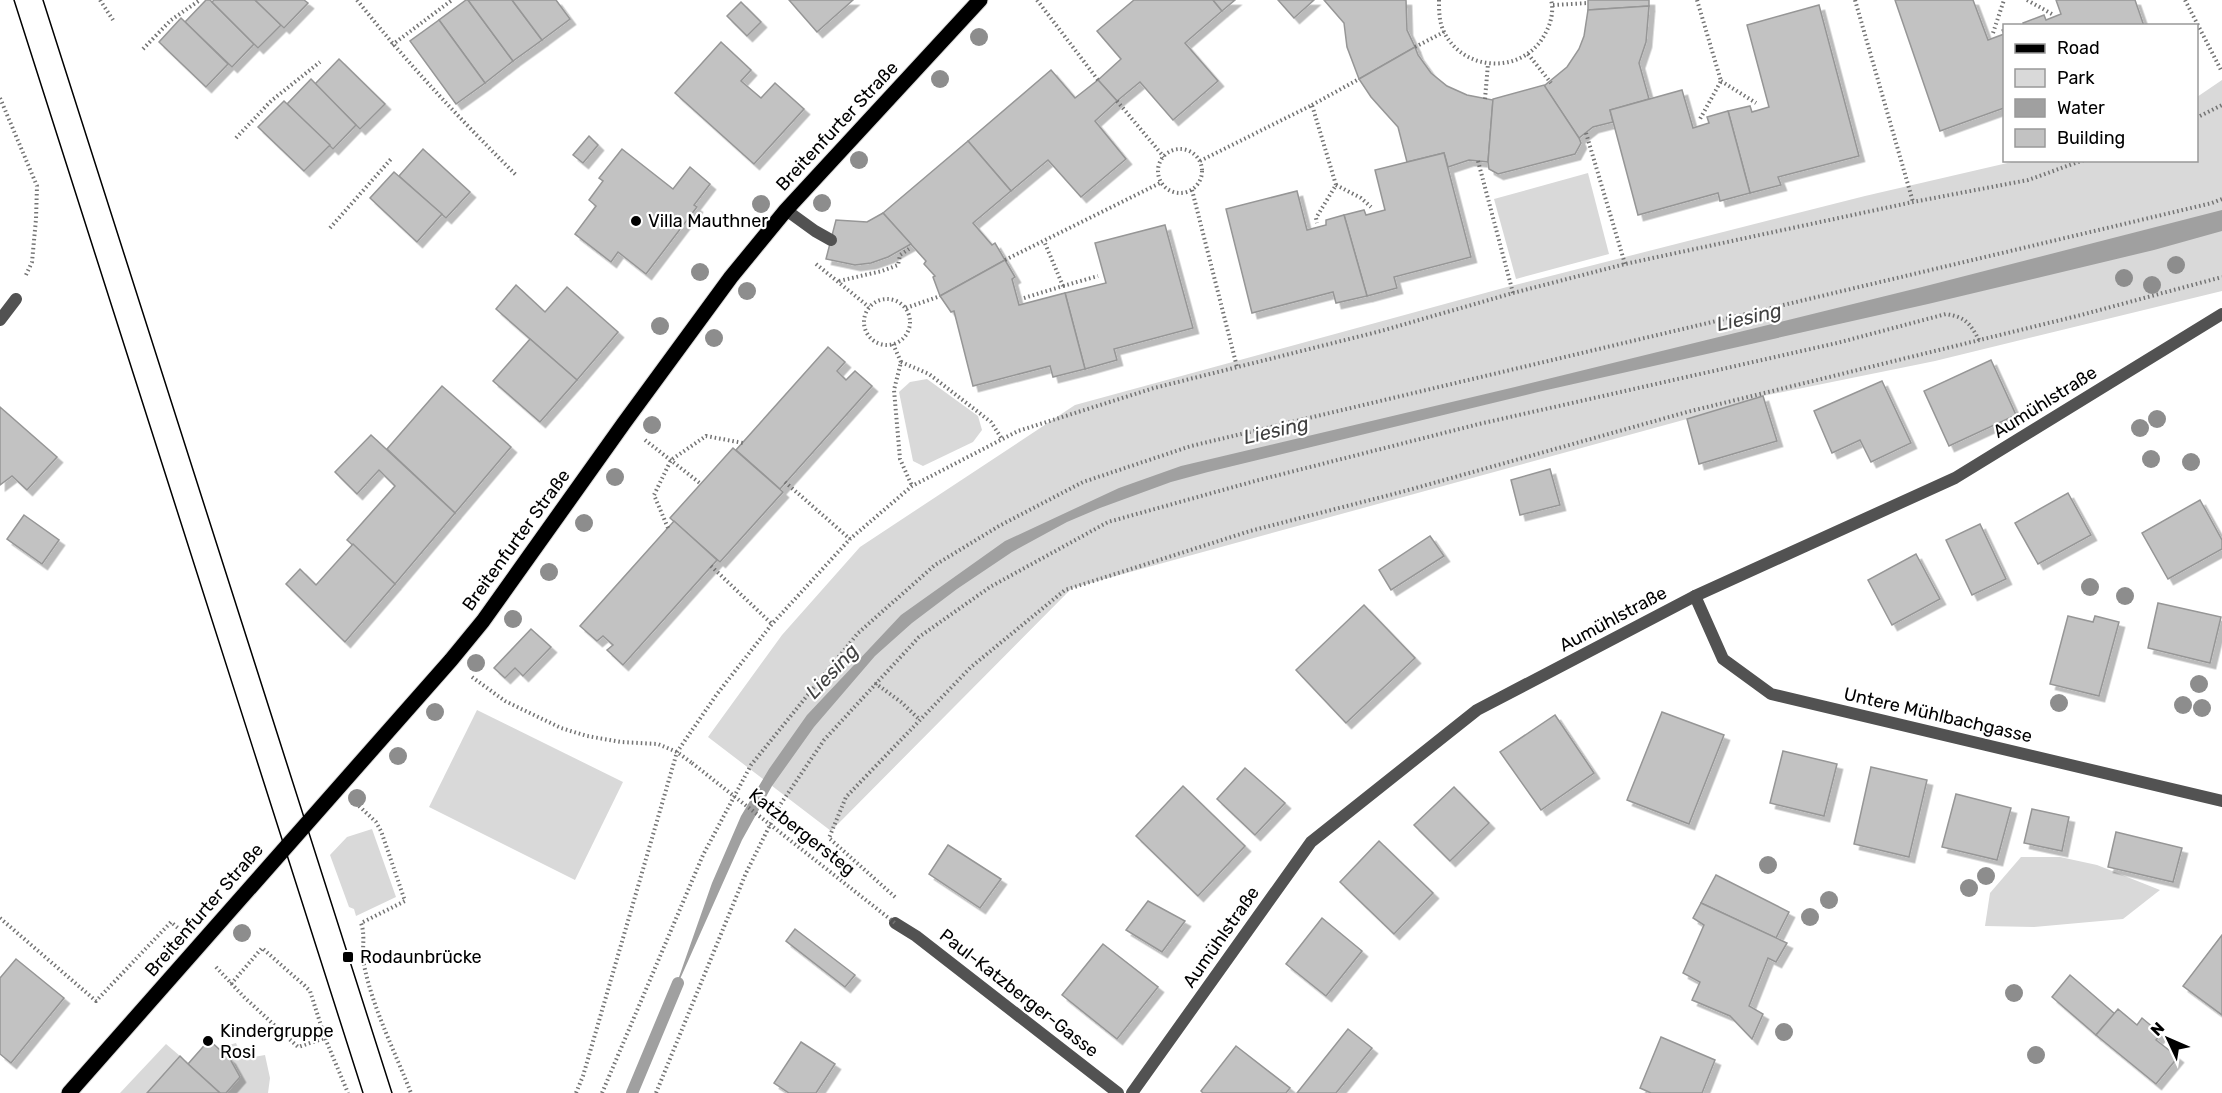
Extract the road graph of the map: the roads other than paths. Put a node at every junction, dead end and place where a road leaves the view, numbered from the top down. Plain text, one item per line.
1 (980, 0) edge
2 (786, 210) junction
3 (831, 240) dead end
4 (16, 299) road end
5 (2222, 314) edge
6 (0, 320) edge
7 (1695, 596) junction
8 (2222, 801) edge
9 (895, 923) road end
10 (69, 1093) edge
11 (1118, 1093) edge
12 (1132, 1093) edge

1 - 2 main road, Breitenfurter Straße
2 - 3 street
2 - 10 main road, Breitenfurter Straße
4 - 6 street
5 - 7 street, Aumühlstraße
7 - 8 street, Untere Mühlbachgasse
7 - 12 street, Aumühlstraße
9 - 11 street, Paul-Katzberger-Gasse

